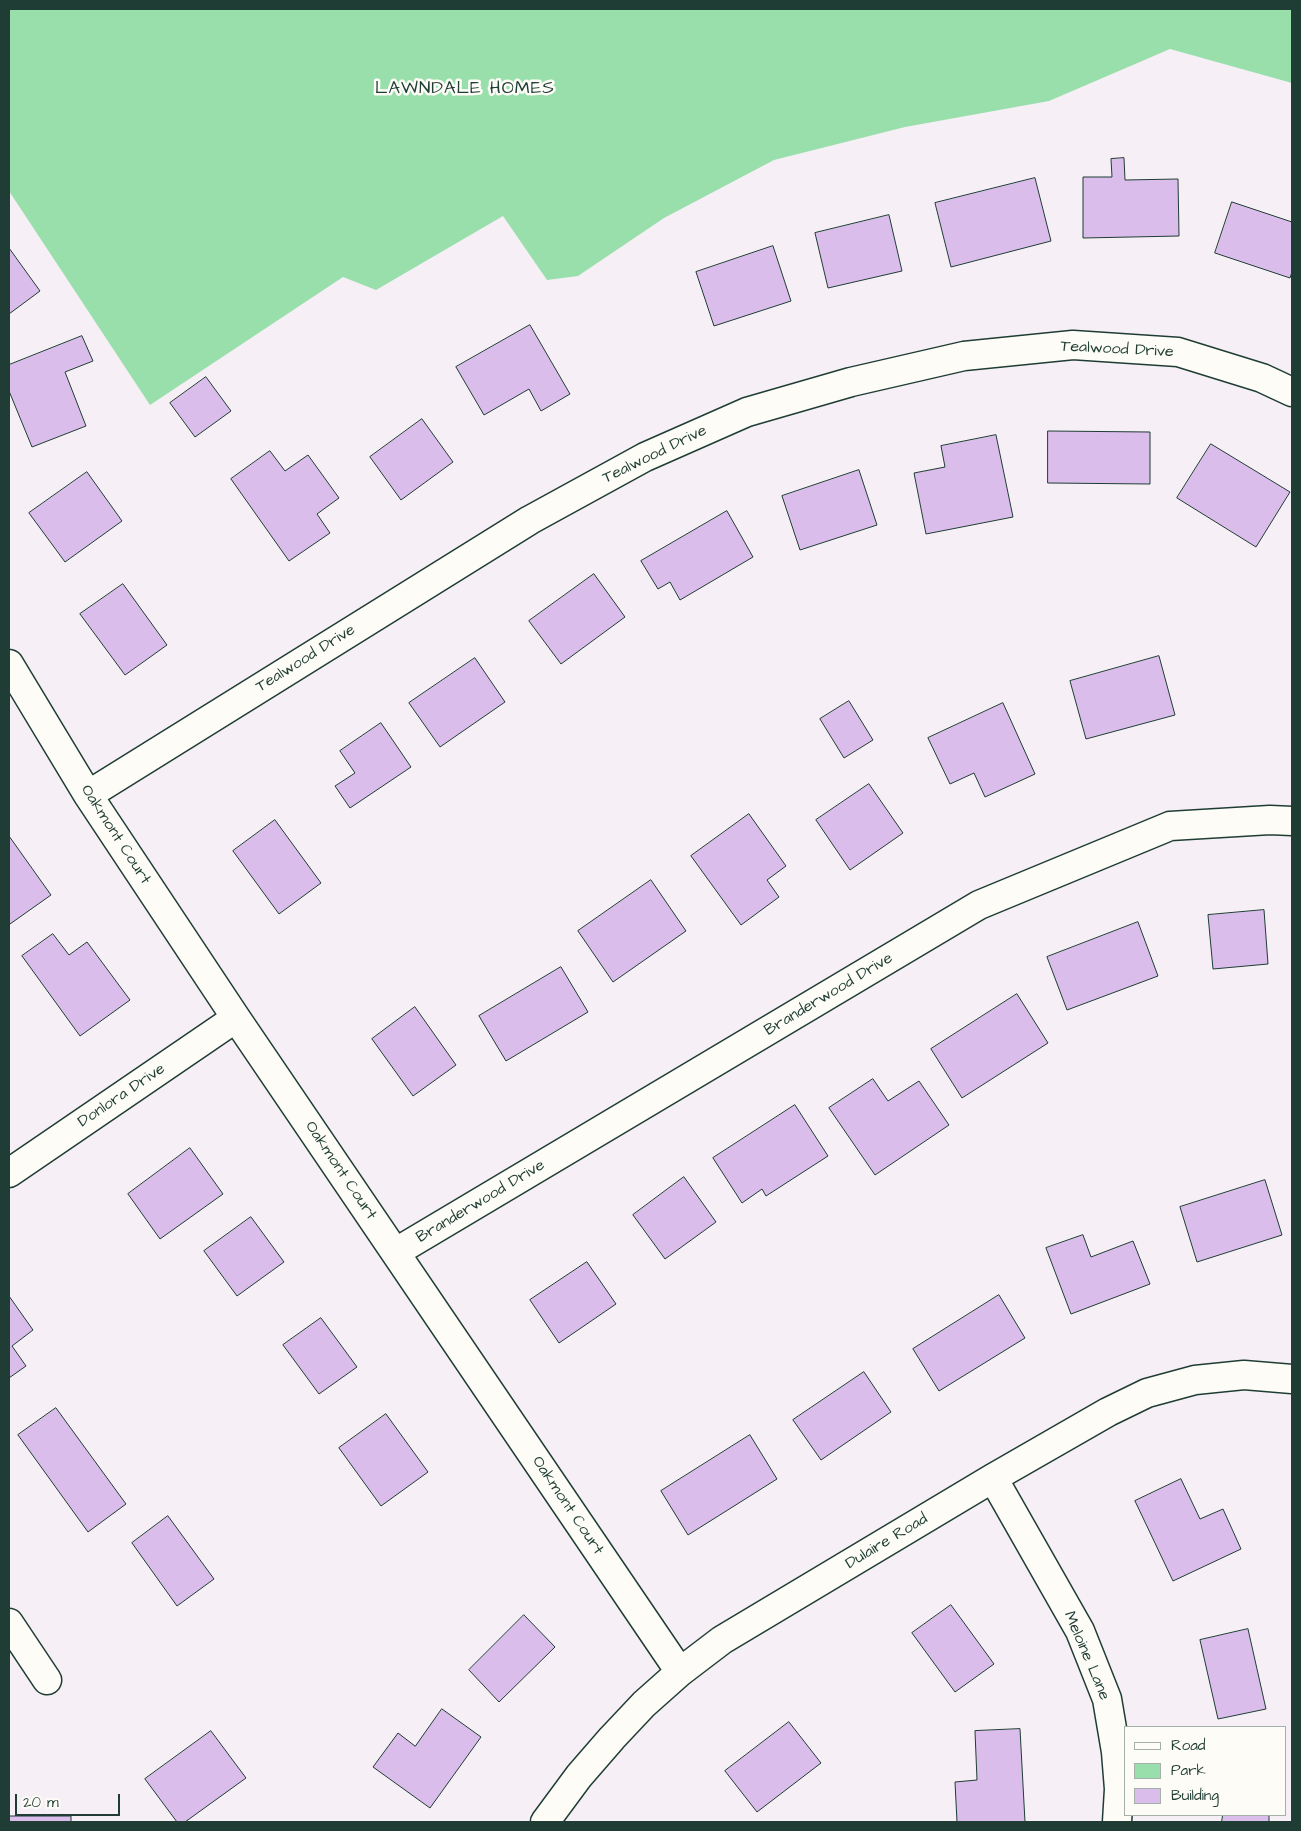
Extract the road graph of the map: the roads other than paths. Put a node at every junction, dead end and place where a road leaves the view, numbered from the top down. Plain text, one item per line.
1 (1292, 392) edge
2 (9, 664) edge
3 (88, 795) junction
4 (1292, 821) edge
5 (236, 1018) junction
6 (9, 1174) edge
7 (396, 1252) junction
8 (1292, 1380) edge
9 (993, 1478) junction
10 (9, 1624) edge
11 (680, 1672) junction
12 (47, 1680) dead end
13 (545, 1822) edge
14 (1117, 1822) edge

1 - 3 street, Tealwood Drive
2 - 3 street, Oakmont Court
3 - 5 street, Oakmont Court
4 - 7 street, Branderwood Drive
5 - 6 street, Donlora Drive
5 - 7 street, Oakmont Court
7 - 11 street, Oakmont Court
8 - 9 street, Dulaire Road
9 - 11 street, Dulaire Road
9 - 14 street, Meloine Lane
10 - 12 street
11 - 13 street, Dulaire Road

